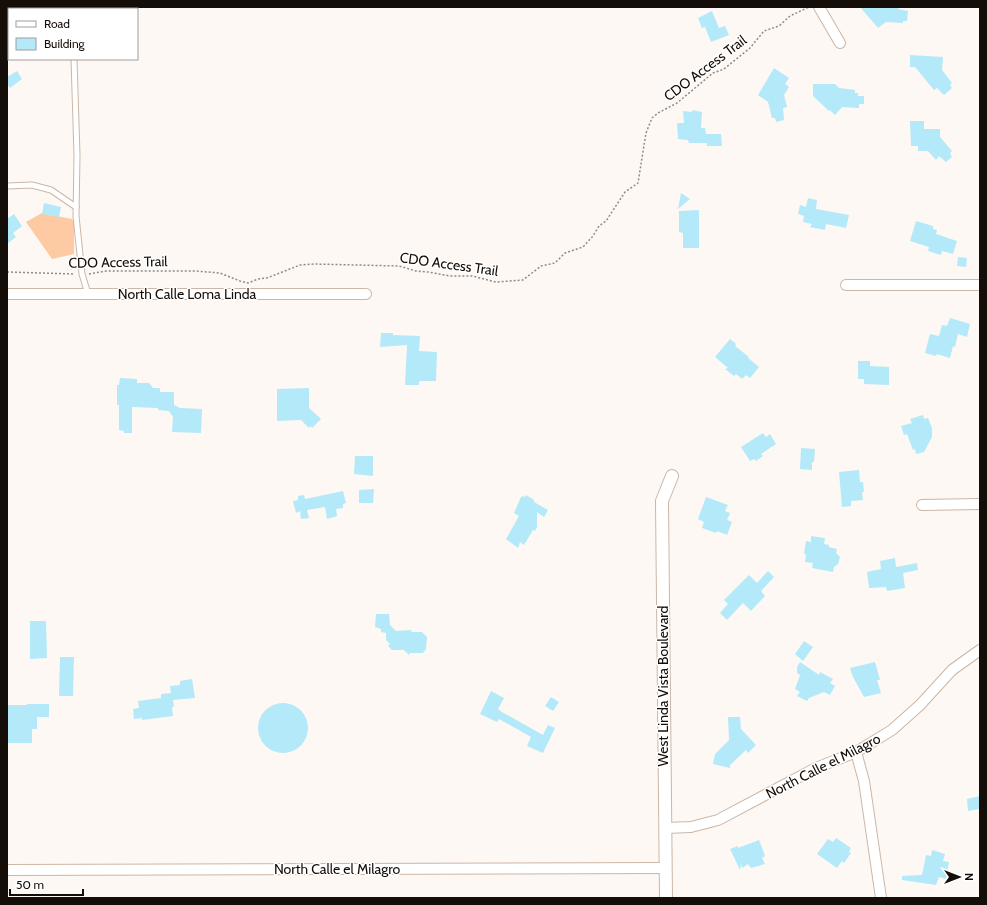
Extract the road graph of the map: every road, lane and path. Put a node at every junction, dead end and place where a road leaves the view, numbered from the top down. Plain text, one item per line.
1 (810, 7) edge
2 (820, 7) edge
3 (840, 43) dead end
4 (74, 60) edge
5 (7, 186) edge
6 (76, 207) junction
7 (7, 272) edge
8 (82, 274) junction
9 (846, 285) dead end
10 (980, 286) edge
11 (7, 294) edge
12 (88, 294) junction
13 (366, 294) dead end
14 (672, 476) dead end
15 (980, 504) edge
16 (922, 505) dead end
17 (980, 650) edge
18 (856, 752) junction
19 (664, 828) junction
20 (666, 868) junction
21 (7, 870) edge
22 (666, 898) edge
23 (881, 898) edge

1 - 8 path, CDO Access Trail
2 - 3 street
4 - 6 lane
5 - 6 lane
6 - 8 lane
7 - 8 path, CDO Access Trail
8 - 12 lane
9 - 10 street
11 - 12 street, North Calle Loma Linda
12 - 13 street, North Calle Loma Linda
14 - 19 street, West Linda Vista Boulevard
15 - 16 street
17 - 18 street, North Calle el Milagro
18 - 19 street, North Calle el Milagro
18 - 23 street
19 - 20 street, West Linda Vista Boulevard
20 - 21 street, North Calle el Milagro
20 - 22 street, West Linda Vista Boulevard

